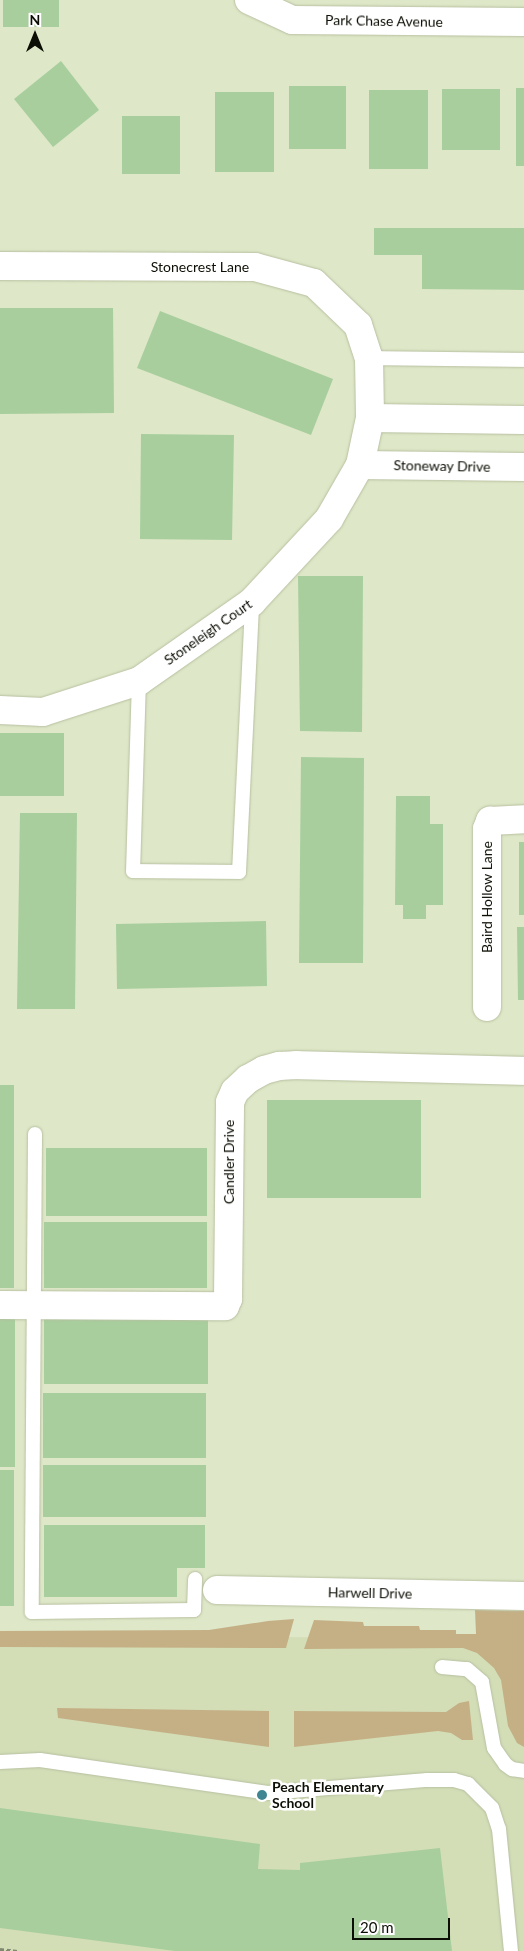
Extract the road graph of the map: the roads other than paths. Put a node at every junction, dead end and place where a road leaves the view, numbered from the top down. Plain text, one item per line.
1 (249, 0) edge
2 (524, 22) edge
3 (0, 266) edge
4 (369, 358) junction
5 (524, 360) edge
6 (370, 418) junction
7 (524, 420) edge
8 (360, 464) junction
9 (524, 467) edge
10 (252, 602) junction
11 (139, 680) junction
12 (0, 710) edge
13 (524, 820) edge
14 (486, 1007) dead end
15 (524, 1071) edge
16 (35, 1134) dead end
17 (0, 1305) edge
18 (34, 1305) junction
19 (206, 1585) joint
20 (524, 1596) edge
21 (442, 1667) dead end
22 (0, 1762) edge
23 (524, 1770) edge
24 (511, 1951) edge

1 - 2 street, Park Chase Avenue
3 - 4 street, Stonecrest Lane
4 - 5 lane
4 - 6 street, Stonecrest Lane
6 - 7 street
6 - 8 street, Stonecrest Lane
8 - 9 street, Stoneway Drive
8 - 10 street, Stoneleigh Court
10 - 11 street, Stoneleigh Court
10 - 11 lane
11 - 12 street, Stoneleigh Court
13 - 14 street, Baird Hollow Lane
15 - 18 street, Candler Drive
16 - 18 lane
17 - 18 street, Candler Drive
18 - 19 lane
19 - 20 street, Harwell Drive
21 - 23 lane
22 - 24 lane

